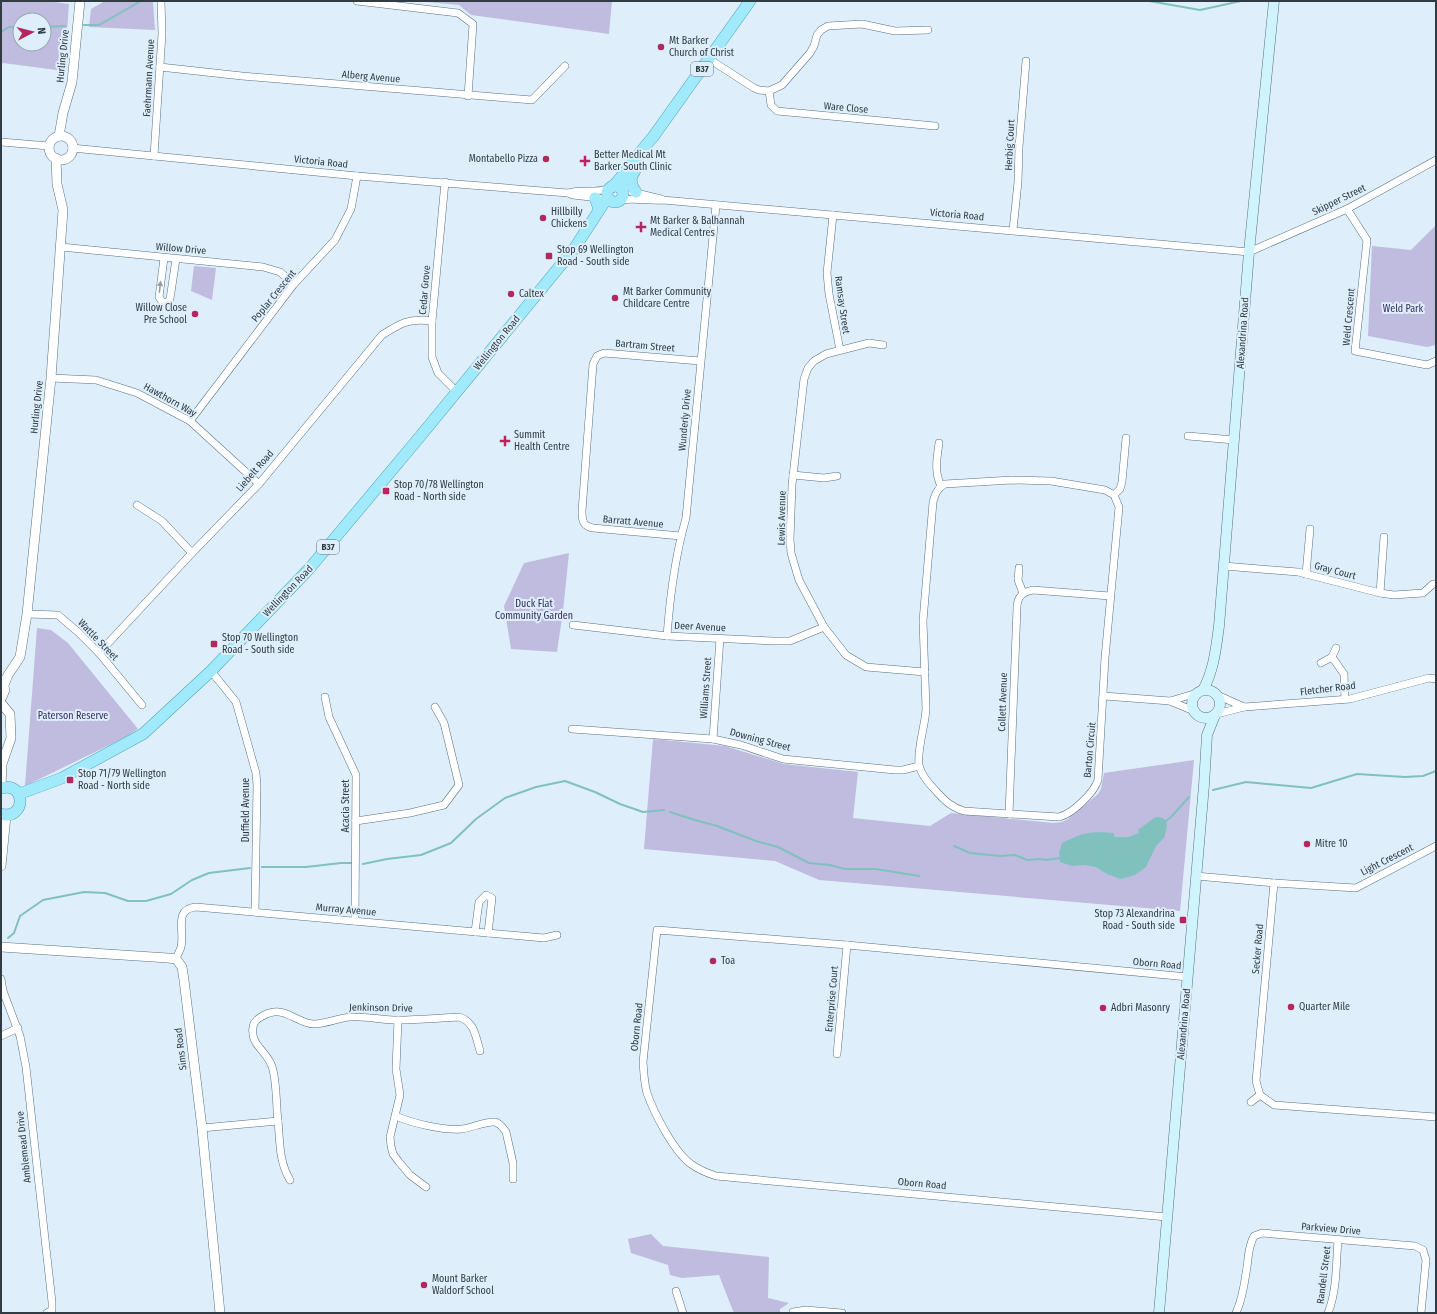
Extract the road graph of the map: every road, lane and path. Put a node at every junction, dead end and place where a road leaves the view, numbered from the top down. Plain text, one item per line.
1 (80, 1) edge
2 (162, 1) edge
3 (357, 1) edge
4 (750, 1) edge
5 (1274, 1) edge
6 (928, 30) dead end
7 (709, 59) junction
8 (1026, 61) dead end
9 (565, 66) dead end
10 (160, 67) junction
11 (769, 91) junction
12 (468, 96) junction
13 (935, 126) dead end
14 (59, 136) junction
15 (654, 137) junction
16 (1, 142) edge
17 (49, 146) junction
18 (72, 148) junction
19 (154, 156) junction
20 (56, 158) junction
21 (1436, 160) edge
22 (357, 176) junction
23 (632, 176) junction
24 (446, 182) junction
25 (636, 192) junction
26 (568, 193) junction
27 (614, 194) junction
28 (595, 198) junction
29 (663, 200) junction
30 (716, 205) junction
31 (1347, 209) junction
32 (598, 212) junction
33 (833, 215) junction
34 (1013, 230) junction
35 (583, 236) junction
36 (61, 247) junction
37 (1249, 252) junction
38 (164, 258) junction
39 (176, 259) junction
40 (294, 284) junction
41 (432, 321) junction
42 (883, 344) dead end
43 (840, 350) junction
44 (700, 361) junction
45 (1436, 361) edge
46 (51, 378) junction
47 (457, 392) junction
48 (190, 421) junction
49 (1188, 436) dead end
50 (1126, 438) dead end
51 (1234, 440) junction
52 (939, 443) dead end
53 (793, 475) junction
54 (837, 476) dead end
55 (259, 484) junction
56 (941, 486) junction
57 (1114, 496) junction
58 (137, 505) dead end
59 (584, 524) joint
60 (1310, 529) dead end
61 (681, 536) junction
62 (1384, 537) dead end
63 (192, 553) junction
64 (1224, 566) junction
65 (1019, 568) dead end
66 (1306, 574) junction
67 (1436, 584) edge
68 (1023, 593) junction
69 (1380, 593) junction
70 (1110, 596) junction
71 (27, 614) junction
72 (573, 625) dead end
73 (824, 627) junction
74 (667, 636) junction
75 (720, 638) junction
76 (1336, 648) dead end
77 (99, 652) junction
78 (20, 657) junction
79 (1332, 658) junction
80 (1321, 663) dead end
81 (1213, 665) junction
82 (1, 671) edge
83 (211, 671) junction
84 (925, 672) junction
85 (1436, 679) edge
86 (3, 683) edge
87 (1200, 692) junction
88 (1216, 694) junction
89 (1104, 696) junction
90 (325, 697) dead end
91 (1, 699) edge
92 (1345, 699) junction
93 (1170, 701) junction
94 (1, 703) edge
95 (142, 705) dead end
96 (435, 707) dead end
97 (1244, 707) junction
98 (1195, 713) junction
99 (1216, 714) junction
100 (572, 729) dead end
101 (1207, 735) junction
102 (713, 739) junction
103 (919, 766) junction
104 (1, 787) edge
105 (19, 794) junction
106 (1009, 814) junction
107 (3, 815) edge
108 (356, 821) junction
109 (1436, 846) edge
110 (1, 866) edge
111 (1196, 876) junction
112 (1274, 883) junction
113 (255, 912) junction
114 (355, 921) junction
115 (475, 932) junction
116 (488, 933) junction
117 (557, 935) dead end
118 (847, 945) junction
119 (1, 947) edge
120 (176, 959) junction
121 (1188, 976) junction
122 (1, 979) edge
123 (398, 1020) junction
124 (18, 1028) junction
125 (1, 1036) edge
126 (480, 1051) dead end
127 (837, 1054) dead end
128 (1260, 1094) junction
129 (1251, 1102) dead end
130 (396, 1116) junction
131 (1436, 1117) edge
132 (278, 1121) junction
133 (202, 1128) junction
134 (513, 1179) dead end
135 (290, 1180) dead end
136 (426, 1187) dead end
137 (1167, 1217) junction
138 (1338, 1240) junction
139 (676, 1291) dead end
140 (793, 1312) edge
141 (47, 1313) edge
142 (220, 1313) edge
143 (683, 1313) edge
144 (842, 1313) edge
145 (1159, 1313) edge
146 (1236, 1313) edge
147 (1328, 1313) edge
148 (1421, 1313) edge

1 - 14 street, Hurling Drive
2 - 10 street, Faehrmann Avenue
3 - 12 street
4 - 7 main road, Wellington Road / B37
5 - 37 main road, Alexandrina Road
6 - 11 street
7 - 11 street
7 - 15 main road, Wellington Road / B37
8 - 34 street, Herbig Court
9 - 12 street, Alberg Avenue
10 - 12 street, Alberg Avenue
10 - 19 street, Faehrmann Avenue
11 - 13 street, Ware Close
14 - 17 street
14 - 18 street
15 - 23 main road, Wellington Road / B37
15 - 27 main road, Wellington Road / B37
16 - 17 street
17 - 20 street
18 - 19 street, Victoria Road
18 - 20 street
19 - 22 street, Victoria Road
20 - 36 street, Hurling Drive
21 - 31 street, Skipper Street
22 - 24 street, Victoria Road
22 - 40 street, Poplar Crescent
23 - 25 main road
23 - 27 main road, Wellington Road / B37
24 - 26 street, Victoria Road
24 - 41 street, Cedar Grove
25 - 27 street, Victoria Road
25 - 29 street, Victoria Road
26 - 27 street, Victoria Road
26 - 28 street, Victoria Road
27 - 28 street, Victoria Road
27 - 29 street, Victoria Road
27 - 32 main road, Wellington Road / B37
27 - 35 main road, Wellington Road / B37
28 - 32 main road
29 - 30 street, Victoria Road
30 - 33 street, Victoria Road
30 - 44 street, Wunderly Drive
31 - 37 street, Skipper Street
31 - 45 street, Weld Crescent
32 - 35 main road, Wellington Road / B37
33 - 34 street, Victoria Road
33 - 43 street, Ramsay Street
34 - 37 street, Victoria Road
35 - 47 main road, Wellington Road / B37
36 - 38 street, Willow Drive
36 - 46 street, Hurling Drive
37 - 51 main road, Alexandrina Road
38 - 39 street, Willow Drive
39 -> 38 street
39 - 40 street, Willow Drive
40 - 48 street, Poplar Crescent
41 - 47 street, Cedar Grove
41 - 55 street, Liebelt Road
42 - 43 street, Lewis Avenue
43 - 53 street, Lewis Avenue
44 - 59 street, Bartram Street
44 - 61 street, Wunderly Drive
46 - 48 street, Hawthorn Way
46 - 71 street, Hurling Drive
47 - 83 main road, Wellington Road / B37
48 - 55 street, Hawthorn Way
49 - 51 street
50 - 57 street
51 - 64 main road, Alexandrina Road
52 - 56 street
53 - 54 street
53 - 73 street, Lewis Avenue
55 - 63 street, Liebelt Road
56 - 57 street
56 - 84 street
57 - 70 street, Barton Circuit
58 - 63 street
59 - 61 street, Barratt Avenue
60 - 66 street
61 - 74 street, Wunderly Drive
62 - 69 street
63 - 77 street, Liebelt Road
64 - 66 street, Gray Court
64 - 81 main road, Alexandrina Road
65 - 68 street
66 - 69 street, Gray Court
67 - 69 street, Gray Court
68 - 70 street
68 - 106 street, Collett Avenue
70 - 89 street, Barton Circuit
71 - 77 street, Wattle Street
71 - 78 street, Hurling Drive
72 - 74 street, Deer Avenue
73 - 75 street, Deer Avenue
73 - 84 street, Lewis Avenue
74 - 75 street, Deer Avenue
75 - 102 street, Williams Street
76 - 79 street
77 - 95 street, Wattle Street
78 - 82 street
78 - 86 street, Hurling Drive
79 - 80 street
79 - 92 street
81 - 87 main road, Alexandrina Road
81 - 88 main road, Alexandrina Road
83 - 105 main road, Wellington Road / B37
83 - 113 street, Duffield Avenue
84 - 103 street
85 - 92 street, Fletcher Road
86 - 91 street, Hurling Drive
87 - 88 main road
87 - 93 street
87 - 98 main road
88 - 97 street, Fletcher Road
88 - 99 main road
89 - 93 street
89 - 106 street, Barton Circuit
90 - 108 street, Acacia Street
92 - 97 street, Fletcher Road
93 - 98 street
94 - 104 street
96 - 108 street
97 - 99 street, Fletcher Road
98 - 99 main road
98 - 101 main road
99 - 101 main road, Alexandrina Road
100 - 102 street, Downing Street
101 - 111 main road, Alexandrina Road
102 - 103 street, Downing Street
103 - 106 street, Barton Circuit
104 - 105 main road
105 - 107 main road
107 - 110 street
108 - 114 street, Acacia Street
109 - 112 street, Light Crescent
111 - 112 street
111 - 121 main road, Alexandrina Road
112 - 128 street, Secker Road
113 - 114 street, Murray Avenue
113 - 120 street, Murray Avenue
114 - 115 street, Murray Avenue
115 - 116 street, Murray Avenue
115 - 116 street
116 - 117 street, Murray Avenue
118 - 121 street, Oborn Road
118 - 127 street, Enterprise Court
118 - 137 street, Oborn Road
119 - 120 street
120 - 133 street, Sims Road
121 - 137 main road, Alexandrina Road
122 - 124 street, Amblemead Drive
123 - 126 street, Jenkinson Drive
123 - 130 street
123 - 132 street, Jenkinson Drive
124 - 125 street
124 - 141 street, Amblemead Drive
128 - 129 street
128 - 131 street
130 - 134 street
130 - 136 street
132 - 133 street
132 - 135 street, Jenkinson Drive
133 - 142 street, Sims Road
137 - 145 main road, Alexandrina Road
138 - 146 street, Parkview Drive
138 - 147 street, Randell Street
138 - 148 street, Parkview Drive
139 - 143 street
140 - 144 street

